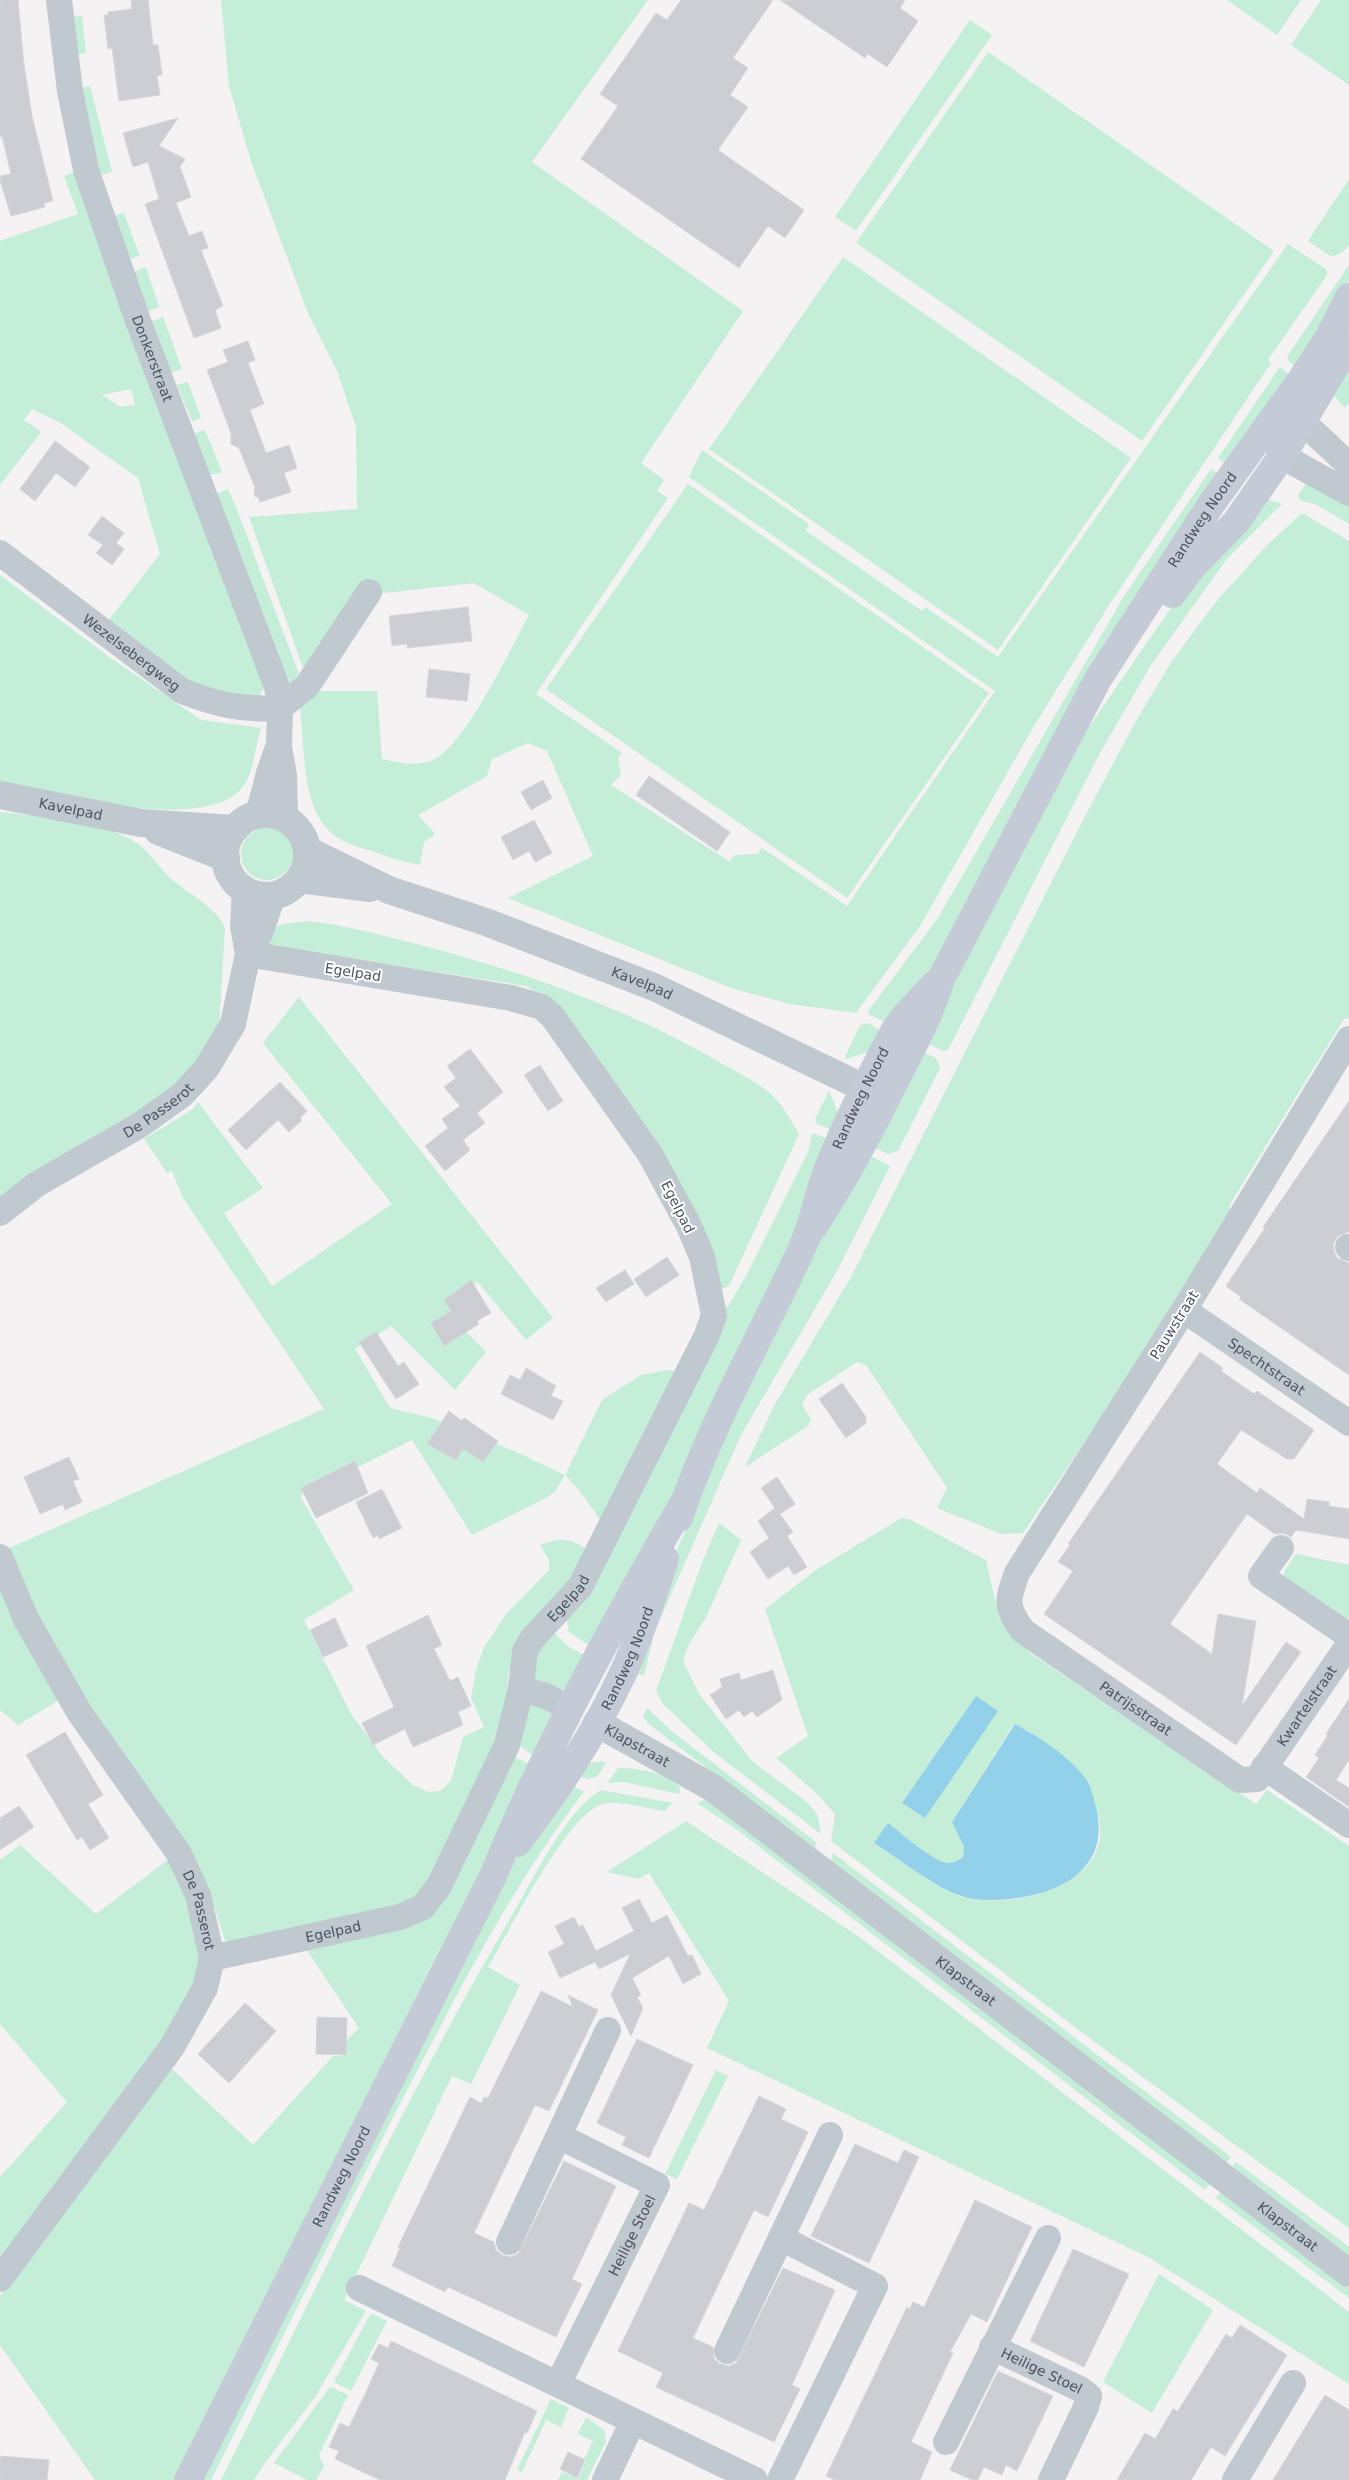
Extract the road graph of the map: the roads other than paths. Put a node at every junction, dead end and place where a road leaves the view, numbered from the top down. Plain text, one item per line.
1 (59, 0) edge
2 (1349, 297) edge
3 (1349, 343) edge
4 (1304, 422) junction
5 (1268, 425) junction
6 (1282, 456) junction
7 (1349, 464) edge
8 (1349, 493) edge
9 (0, 553) edge
10 (369, 592) dead end
11 (280, 708) junction
12 (279, 748) junction
13 (1064, 748) junction
14 (0, 795) edge
15 (258, 815) junction
16 (285, 818) junction
17 (141, 823) junction
18 (235, 829) junction
19 (307, 850) junction
20 (226, 858) junction
21 (299, 879) junction
22 (245, 890) junction
23 (389, 890) junction
24 (274, 895) junction
25 (248, 954) junction
26 (1349, 1039) edge
27 (876, 1094) junction
28 (0, 1211) edge
29 (1184, 1310) junction
30 (1349, 1423) edge
31 (684, 1502) junction
32 (1281, 1548) dead end
33 (0, 1557) edge
34 (1010, 1612) joint
35 (1349, 1636) edge
36 (1349, 1644) edge
37 (521, 1689) junction
38 (569, 1708) junction
39 (597, 1723) junction
40 (1264, 1767) junction
41 (1349, 1826) edge
42 (494, 1874) junction
43 (212, 1958) junction
44 (608, 2030) dead end
45 (830, 2135) dead end
46 (558, 2136) junction
47 (781, 2238) junction
48 (1048, 2238) dead end
49 (509, 2242) dead end
50 (1349, 2273) edge
51 (0, 2279) edge
52 (358, 2288) dead end
53 (992, 2347) junction
54 (728, 2351) dead end
55 (1294, 2383) dead end
56 (558, 2384) junction
57 (633, 2421) junction
58 (946, 2442) dead end
59 (188, 2480) edge
60 (605, 2480) edge
61 (755, 2480) edge
62 (780, 2480) edge
63 (1051, 2480) edge
64 (1235, 2480) edge

1 - 11 street, Donkerstraat
2 - 5 main road, Randweg Noord
3 - 4 main road, Randweg Noord
4 - 5 street
4 - 6 main road, Randweg Noord
4 - 7 street
5 - 6 street
5 - 13 main road, Randweg Noord
6 - 8 street
6 - 13 main road, Randweg Noord
9 - 11 street, Wezelsebergweg
10 - 11 street
11 - 12 street, Donkerstraat
12 - 15 street, Donkerstraat
12 - 16 street, Donkerstraat
13 - 27 main road, Randweg Noord
14 - 17 street, Kavelpad
15 - 16 street
15 - 18 street
16 - 19 street
17 - 18 street, Kavelpad
17 - 20 street, Kavelpad
18 - 20 street
19 - 21 street
19 - 23 street, Kavelpad
20 - 22 street
21 - 23 street, Kavelpad
21 - 24 street
22 - 24 street
22 - 25 street, De Passerot
23 - 27 street, Kavelpad
24 - 25 street, De Passerot
25 - 28 street, De Passerot
25 - 37 street, Egelpad
26 - 29 street, Pauwstraat
27 - 31 main road, Randweg Noord
29 - 30 street, Spechtstraat
29 - 34 street, Pauwstraat
31 - 38 main road, Randweg Noord
31 - 39 main road, Randweg Noord
32 - 35 street
33 - 43 street, De Passerot
34 - 40 street, Patrijsstraat
36 - 40 street, Kwartelstraat
37 - 38 street
37 - 43 street, Egelpad
38 - 39 main road, Klapstraat
38 - 42 main road, Randweg Noord
39 - 42 main road, Randweg Noord
39 - 50 street, Klapstraat
40 - 41 street
42 - 59 main road, Randweg Noord
43 - 51 street, De Passerot
44 - 46 street
45 - 47 street
46 - 49 street
46 - 56 street, Heilige Stoel
47 - 54 street
47 - 62 street
48 - 53 street, Heilige Stoel
52 - 56 street
53 - 58 street, Heilige Stoel
53 - 63 street, Heilige Stoel
55 - 64 street
56 - 57 street
57 - 60 street
57 - 61 street

